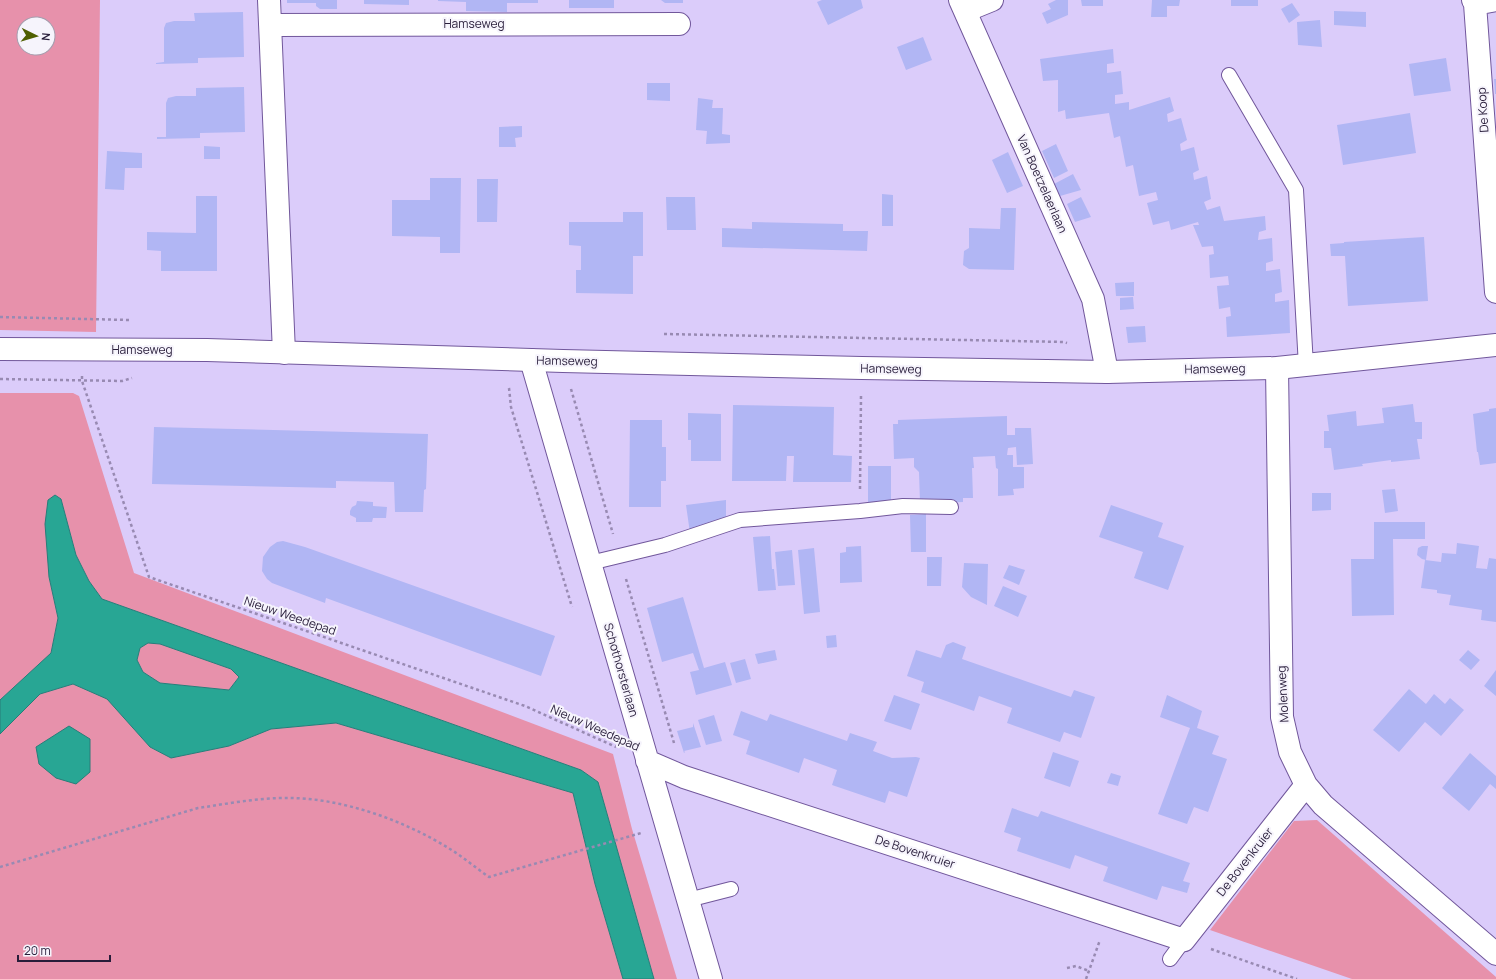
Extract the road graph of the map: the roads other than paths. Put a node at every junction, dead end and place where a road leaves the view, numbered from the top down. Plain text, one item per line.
1 (269, 0) edge
2 (992, 0) edge
3 (1481, 1) edge
4 (963, 6) edge
5 (679, 24) dead end
6 (270, 25) junction
7 (1229, 76) dead end
8 (1496, 292) edge
9 (1496, 345) edge
10 (0, 349) edge
11 (284, 353) junction
12 (531, 360) junction
13 (1306, 366) junction
14 (1277, 368) junction
15 (1108, 372) junction
16 (951, 507) dead end
17 (590, 563) junction
18 (647, 762) junction
19 (1306, 785) junction
20 (731, 889) dead end
21 (688, 900) junction
22 (1184, 940) junction
23 (1496, 954) edge
24 (1170, 959) dead end
25 (711, 979) edge

1 - 6 street
2 - 4 street
3 - 8 street, De Koop
4 - 15 street, Van Boetzelaerlaan
5 - 6 street, Hamseweg
6 - 11 street
7 - 13 lane
9 - 13 street, Hamseweg
10 - 11 street, Hamseweg
11 - 12 street, Hamseweg
12 - 15 street, Hamseweg
12 - 17 street, Schothorsterlaan
13 - 14 street, Hamseweg
14 - 15 street, Hamseweg
14 - 19 street, Molenweg
16 - 17 lane
17 - 18 street, Schothorsterlaan
18 - 21 street, Schothorsterlaan
18 - 22 street, De Bovenkruier
19 - 22 street, De Bovenkruier
19 - 23 street, Molenweg
20 - 21 lane
21 - 25 street, Schothorsterlaan
22 - 24 lane

